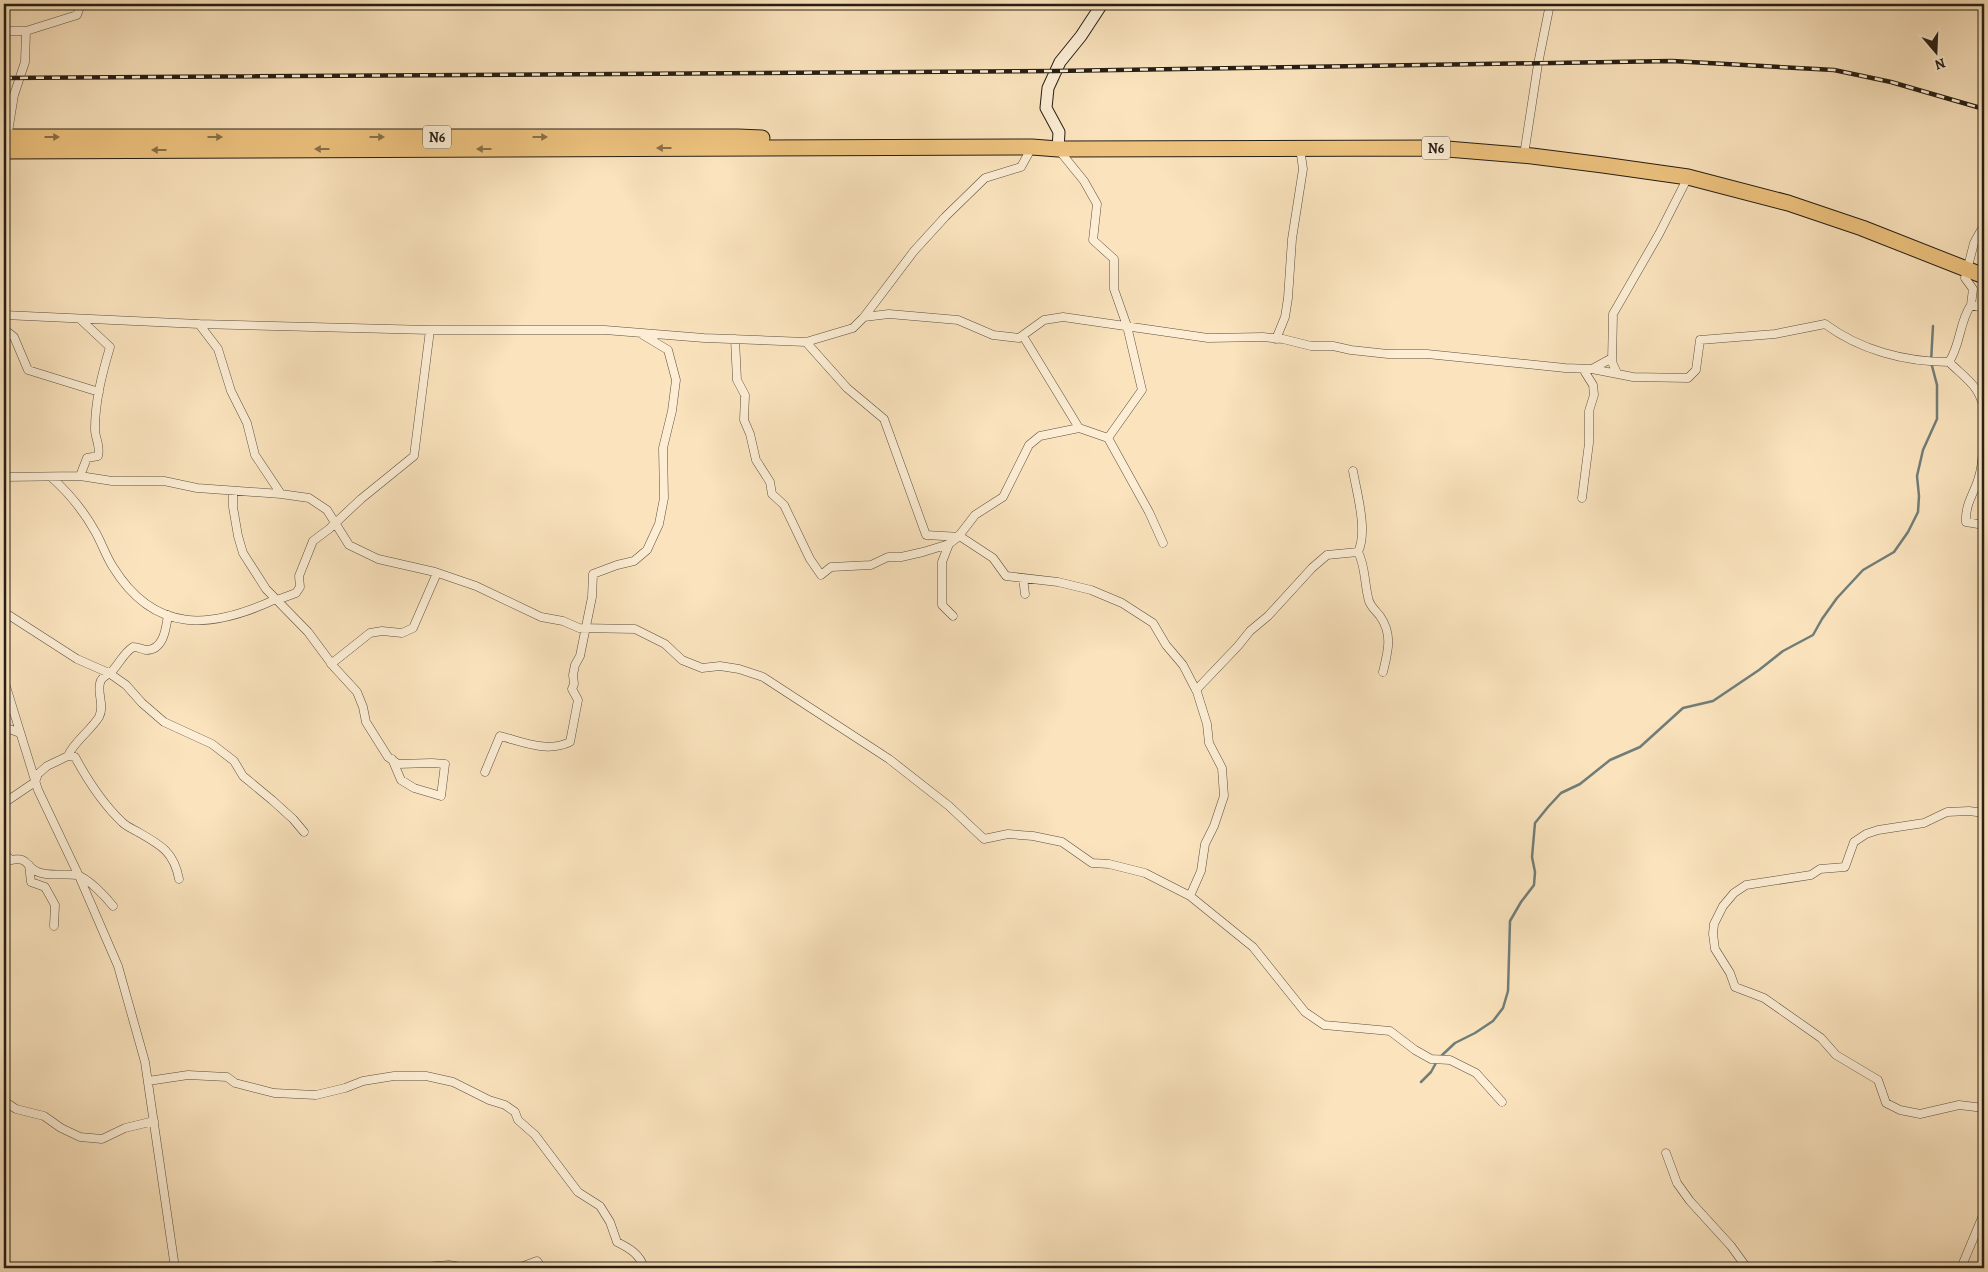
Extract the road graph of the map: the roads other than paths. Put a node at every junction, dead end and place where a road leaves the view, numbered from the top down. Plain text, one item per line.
1 (80, 4) edge
2 (1102, 4) edge
3 (1550, 4) edge
4 (4, 31) edge
5 (26, 31) junction
6 (5, 143) edge
7 (1032, 147) junction
8 (1300, 148) junction
9 (1058, 149) junction
10 (1524, 155) junction
11 (1688, 177) junction
12 (1984, 225) edge
13 (1968, 269) junction
14 (1984, 276) edge
15 (1972, 304) junction
16 (1984, 308) edge
17 (4, 315) edge
18 (864, 317) junction
19 (80, 319) junction
20 (199, 324) junction
21 (1127, 326) junction
22 (4, 329) edge
23 (430, 330) junction
24 (641, 333) junction
25 (1022, 336) junction
26 (1276, 338) junction
27 (736, 339) junction
28 (806, 342) junction
29 (1612, 358) junction
30 (1949, 362) junction
31 (1583, 369) junction
32 (1592, 369) junction
33 (1618, 373) junction
34 (99, 392) junction
35 (1984, 413) edge
36 (1079, 428) junction
37 (1984, 429) edge
38 (1108, 438) junction
39 (1983, 462) edge
40 (1353, 471) dead end
41 (51, 476) junction
42 (80, 476) junction
43 (4, 477) edge
44 (233, 490) junction
45 (281, 494) junction
46 (1582, 498) dead end
47 (334, 522) junction
48 (1984, 525) edge
49 (958, 537) junction
50 (1163, 542) dead end
51 (949, 544) junction
52 (1358, 552) junction
53 (438, 573) junction
54 (1024, 578) junction
55 (1025, 594) dead end
56 (277, 599) junction
57 (4, 612) edge
58 (168, 615) junction
59 (953, 616) dead end
60 (585, 629) junction
61 (331, 664) junction
62 (1383, 672) dead end
63 (109, 673) junction
64 (4, 680) edge
65 (1196, 690) junction
66 (4, 727) edge
67 (20, 733) junction
68 (68, 756) junction
69 (392, 759) junction
70 (485, 772) dead end
71 (35, 782) junction
72 (4, 803) edge
73 (1984, 813) edge
74 (304, 832) dead end
75 (4, 854) edge
76 (29, 865) junction
77 (79, 876) junction
78 (179, 879) dead end
79 (1190, 896) junction
80 (113, 906) dead end
81 (54, 926) dead end
82 (148, 1081) junction
83 (4, 1101) edge
84 (1502, 1102) dead end
85 (1984, 1108) edge
86 (154, 1121) junction
87 (1666, 1153) dead end
88 (1984, 1213) edge
89 (175, 1268) edge
90 (412, 1268) edge
91 (467, 1268) edge
92 (518, 1268) edge
93 (542, 1268) edge
94 (644, 1268) edge
95 (1747, 1268) edge
96 (1961, 1268) edge

1 - 5 street
2 - 9 street
3 - 10 street
4 - 5 street
5 - 6 street
6 - 7 highway, N6
7 - 9 highway, N6
7 - 18 street
8 - 9 highway, N6
8 - 10 highway, N6
8 - 26 street
9 - 21 street
10 - 11 highway, N6
11 - 13 highway, N6
11 - 29 street
12 - 13 street
13 - 14 highway, N6
13 - 15 street
15 - 16 street
15 - 30 street
17 - 19 street
18 - 25 street
18 - 28 street
19 - 20 street
19 - 34 street
20 - 23 street
20 - 45 street
21 - 25 street
21 - 26 street
21 - 38 street
22 - 34 street
23 - 24 street
23 - 47 street
24 - 27 street
24 - 60 street
25 - 36 street
26 - 31 street
27 - 28 street
27 - 51 street
28 - 49 street
29 - 32 street
29 - 33 street
30 - 33 street
30 - 35 street
31 - 32 street
31 - 46 street
32 - 33 street
34 - 42 street
36 - 38 street
36 - 49 street
37 - 39 street
38 - 50 street
39 - 48 street
40 - 52 street
41 - 42 street
41 - 43 street
41 - 58 street
42 - 44 street
44 - 45 street
44 - 56 street
45 - 47 street
47 - 53 street
47 - 56 street
49 - 51 street
49 - 54 street
51 - 59 street
52 - 62 street
52 - 65 street
53 - 60 street
53 - 61 street
54 - 55 street
54 - 65 street
56 - 58 street
56 - 61 street
57 - 63 street
58 - 63 street
60 - 70 street
60 - 79 street
61 - 69 street
63 - 68 street
63 - 74 street
64 - 67 street
65 - 79 street
66 - 67 street
67 - 71 street
68 - 71 street
68 - 78 street
69 - 69 street
71 - 72 street
71 - 77 street
73 - 85 street
75 - 76 street
76 - 77 street
76 - 81 street
77 - 80 street
77 - 82 street
79 - 84 street
82 - 86 street
82 - 94 street
83 - 86 street
86 - 89 street
87 - 95 street
88 - 96 street
90 - 91 street
92 - 93 street

